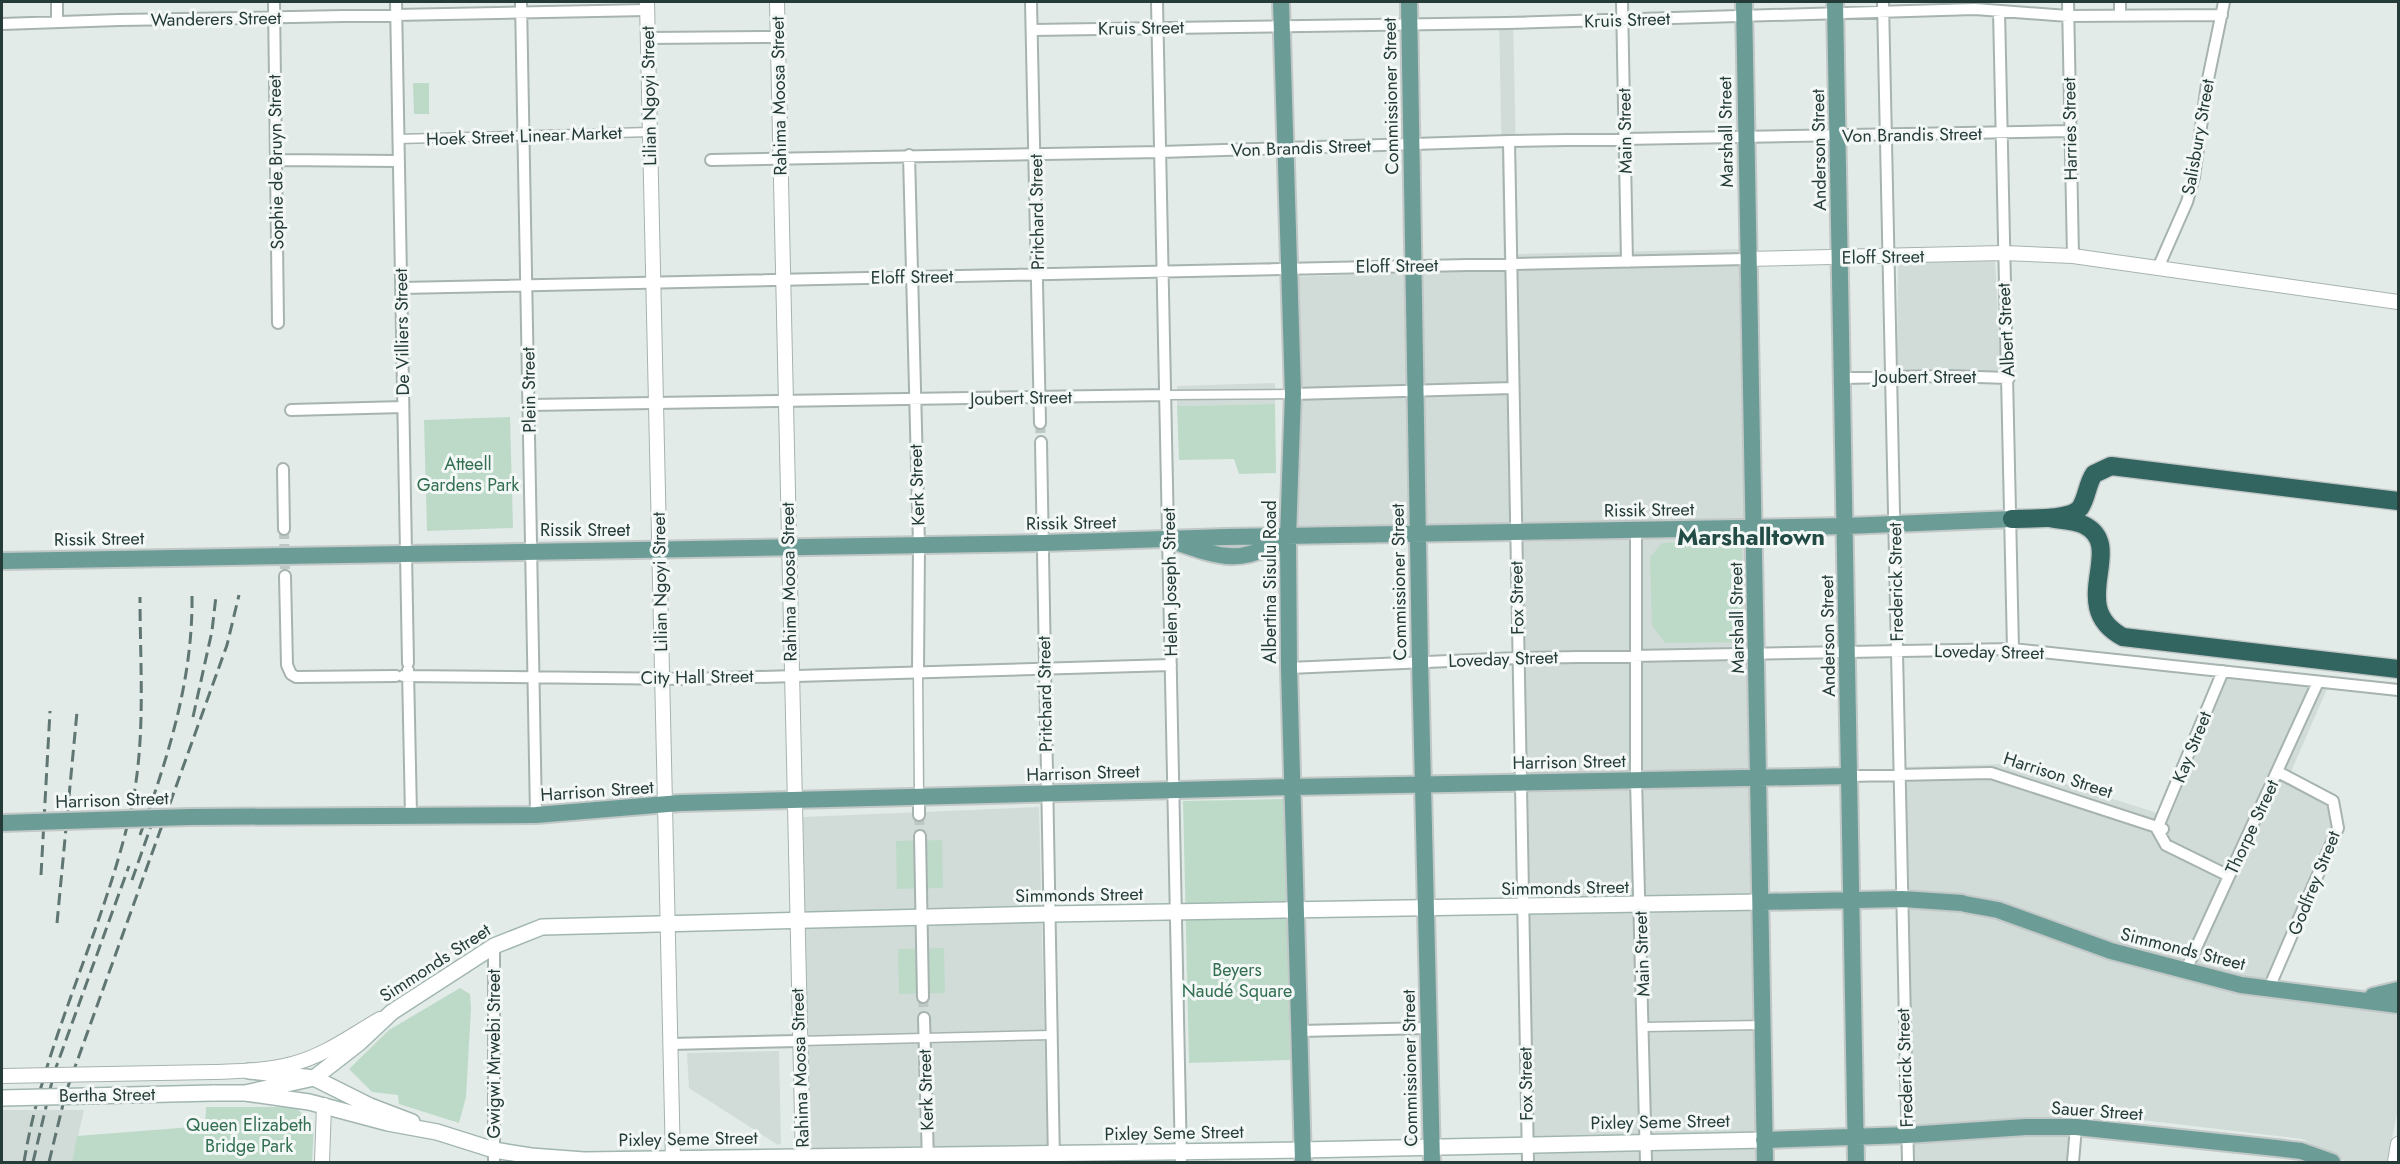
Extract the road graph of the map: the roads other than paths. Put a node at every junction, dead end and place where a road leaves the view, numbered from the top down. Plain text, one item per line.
1 (57, 2) edge
2 (274, 2) edge
3 (396, 2) edge
4 (777, 2) edge
5 (1031, 2) edge
6 (1157, 2) edge
7 (1281, 2) edge
8 (1409, 2) edge
9 (1622, 2) edge
10 (1883, 2) edge
11 (2068, 2) edge
12 (2120, 2) edge
13 (2224, 2) edge
14 (1975, 5) edge
15 (647, 6) edge
16 (521, 7) edge
17 (1836, 8) edge
18 (1744, 9) edge
19 (2000, 11) junction
20 (1883, 13) junction
21 (396, 14) junction
22 (2222, 15) junction
23 (2068, 16) junction
24 (2120, 16) junction
25 (274, 18) junction
26 (1623, 20) junction
27 (57, 22) junction
28 (2, 24) edge
29 (1409, 24) junction
30 (1281, 25) junction
31 (1158, 28) junction
32 (1032, 30) junction
33 (777, 37) junction
34 (648, 38) junction
35 (2070, 131) junction
36 (650, 132) junction
37 (2004, 133) junction
38 (524, 136) junction
39 (1745, 136) junction
40 (1886, 136) junction
41 (1838, 137) junction
42 (399, 139) junction
43 (1626, 140) junction
44 (1509, 141) junction
45 (1411, 144) junction
46 (1286, 148) junction
47 (1160, 152) junction
48 (1036, 153) junction
49 (909, 155) junction
50 (780, 158) junction
51 (275, 160) junction
52 (711, 160) dead end
53 (399, 161) junction
54 (2002, 254) junction
55 (2073, 256) junction
56 (1841, 258) junction
57 (1889, 258) junction
58 (1748, 259) junction
59 (1627, 261) junction
60 (1510, 263) junction
61 (1413, 266) junction
62 (2158, 268) junction
63 (1290, 269) junction
64 (1164, 272) junction
65 (1039, 276) junction
66 (912, 277) junction
67 (783, 280) junction
68 (653, 282) junction
69 (527, 286) junction
70 (401, 288) junction
71 (2396, 302) edge
72 (278, 323) dead end
73 (1842, 378) junction
74 (1891, 378) junction
75 (2008, 378) junction
76 (1513, 388) junction
77 (1416, 392) junction
78 (1293, 394) junction
79 (1167, 395) junction
80 (1040, 397) junction
81 (915, 400) junction
82 (785, 401) junction
83 (656, 403) junction
84 (529, 405) junction
85 (403, 407) junction
86 (291, 411) dead end
87 (1040, 423) tunnel mouth
88 (1041, 442) tunnel mouth
89 (283, 469) dead end
90 (2398, 501) edge
91 (2048, 518) junction
92 (2012, 519) junction
93 (1894, 524) junction
94 (1846, 526) junction
95 (1755, 527) junction
96 (284, 529) tunnel mouth
97 (1636, 530) junction
98 (1515, 533) junction
99 (1418, 534) junction
100 (1288, 537) junction
101 (1169, 540) junction
102 (1043, 543) junction
103 (919, 545) junction
104 (788, 547) junction
105 (659, 549) junction
106 (532, 550) junction
107 (406, 552) junction
108 (2, 561) edge
109 (285, 576) tunnel mouth
110 (2013, 649) junction
111 (1898, 651) junction
112 (1847, 652) junction
113 (1758, 653) junction
114 (1636, 656) junction
115 (1518, 658) junction
116 (1420, 661) junction
117 (1171, 665) junction
118 (1045, 668) junction
119 (1289, 668) junction
120 (2398, 669) edge
121 (2223, 671) junction
122 (405, 672) junction
123 (918, 672) junction
124 (791, 675) junction
125 (533, 676) junction
126 (662, 679) junction
127 (2318, 682) junction
128 (2398, 690) edge
129 (2278, 772) junction
130 (1901, 775) junction
131 (1849, 776) junction
132 (1758, 778) junction
133 (1636, 780) junction
134 (1521, 783) junction
135 (1423, 785) junction
136 (1293, 786) junction
137 (1172, 789) junction
138 (1047, 794) junction
139 (919, 797) junction
140 (794, 800) junction
141 (665, 805) junction
142 (411, 815) junction
143 (536, 815) junction
144 (920, 815) tunnel mouth
145 (2, 823) edge
146 (2161, 827) junction
147 (920, 836) tunnel mouth
148 (2230, 873) junction
149 (1902, 898) junction
150 (1851, 900) junction
151 (1761, 902) junction
152 (1640, 906) junction
153 (1522, 908) junction
154 (1427, 910) junction
155 (1296, 911) junction
156 (1176, 913) junction
157 (1049, 914) junction
158 (923, 918) junction
159 (796, 920) junction
160 (667, 922) junction
161 (494, 946) junction
162 (2185, 972) junction
163 (2269, 988) junction
164 (2398, 990) edge
165 (2339, 996) junction
166 (924, 997) tunnel mouth
167 (2398, 1005) edge
168 (392, 1012) junction
169 (924, 1018) tunnel mouth
170 (1762, 1025) junction
171 (1644, 1027) junction
172 (1429, 1028) junction
173 (1300, 1031) junction
174 (1052, 1035) junction
175 (924, 1038) junction
176 (799, 1041) junction
177 (670, 1044) junction
178 (249, 1071) junction
179 (2, 1076) edge
180 (314, 1078) junction
181 (245, 1093) junction
182 (2, 1098) edge
183 (324, 1105) junction
184 (2076, 1127) junction
185 (437, 1132) junction
186 (1907, 1135) junction
187 (1856, 1138) junction
188 (1764, 1140) junction
189 (1646, 1142) junction
190 (2398, 1144) edge
191 (1528, 1145) junction
192 (1432, 1155) edge
193 (494, 1156) edge
194 (1302, 1156) edge
195 (1181, 1157) edge
196 (1054, 1158) edge
197 (803, 1159) edge
198 (928, 1159) edge
199 (673, 1161) edge
200 (322, 1162) edge
201 (1528, 1162) edge
202 (1646, 1162) edge
203 (1765, 1162) edge
204 (1856, 1162) edge
205 (1908, 1162) edge
206 (2073, 1162) edge
207 (2332, 1162) edge
208 (2395, 1162) edge

1 - 27 street
2 - 25 street, Sophie de Bruyn Street
3 - 21 street, De Villiers Street
4 - 33 street, Rahima Moosa Street
5 - 32 street, Pritchard Street
6 - 31 street, Helen Joseph Street
7 - 30 main road, Albertina Sisulu Road
8 - 29 main road, Commissioner Street
9 - 26 street, Main Street
10 - 20 street, Frederick Street
11 - 23 street, Harries Street
12 - 24 street
13 - 22 street, Salisbury Street
14 - 19 street, Kruis Street
14 - 20 street, Kruis Street
15 - 16 street, Wanderers Street
15 - 34 street, Lilian Ngoyi Street
16 - 21 street, Wanderers Street
16 - 38 street, Plein Street
17 - 18 street, Kruis Street
17 - 20 street, Kruis Street
17 - 41 main road, Anderson Street
18 - 26 street, Kruis Street
18 - 39 main road, Marshall Street
19 - 23 street, Kruis Street
19 - 37 street, Albert Street
20 - 40 street, Frederick Street
21 - 25 street, Wanderers Street
21 - 42 street, De Villiers Street
22 - 24 street, Kruis Street
22 - 62 street, Salisbury Street
23 - 24 street, Kruis Street
23 - 35 street, Harries Street
25 - 27 street, Wanderers Street, bridge
25 - 51 street, Sophie de Bruyn Street
26 - 29 street, Kruis Street
26 - 43 street, Main Street
27 - 28 street, Wanderers Street
29 - 30 street, Kruis Street
29 - 45 main road, Commissioner Street
30 - 31 street, Kruis Street
30 - 46 main road, Albertina Sisulu Road
31 - 32 street, Kruis Street
31 - 47 street, Helen Joseph Street
32 - 48 street, Pritchard Street
33 - 34 street
33 - 50 street, Rahima Moosa Street
34 - 36 street, Lilian Ngoyi Street
35 - 37 street, Von Brandis Street
35 - 55 street, Harries Street
36 - 38 street, Hoek Street Linear Market
36 - 68 street, Lilian Ngoyi Street
37 - 40 street, Von Brandis Street
37 - 54 street, Albert Street
38 - 42 street, Hoek Street Linear Market
38 - 69 street, Plein Street
39 - 41 street, Von Brandis Street
39 - 43 street, Von Brandis Street
39 - 58 main road, Marshall Street
40 - 41 street, Von Brandis Street
40 - 57 street, Frederick Street
41 - 56 main road, Anderson Street
42 - 53 street, De Villiers Street
43 - 44 street, Von Brandis Street
43 - 59 street, Main Street
44 - 45 street, Von Brandis Street
44 - 60 street, Fox Street
45 - 46 street, Von Brandis Street
45 - 61 main road, Commissioner Street
46 - 47 street, Von Brandis Street
46 - 63 main road, Albertina Sisulu Road
47 - 48 street, Von Brandis Street
47 - 64 street, Helen Joseph Street
48 - 49 street, Von Brandis Street
48 - 65 street, Pritchard Street
49 - 50 street, Von Brandis Street
49 - 66 street, Kerk Street
50 - 52 street, Von Brandis Street
50 - 67 street, Rahima Moosa Street
51 - 53 street
51 - 72 street, Sophie de Bruyn Street
53 - 70 street, De Villiers Street
54 - 55 street, Eloff Street
54 - 57 street, Eloff Street
54 - 75 street, Albert Street
55 - 62 street, Eloff Street
56 - 57 street, Eloff Street
56 - 58 street, Eloff Street
56 - 73 main road, Anderson Street
57 - 74 street, Frederick Street
58 - 59 street, Eloff Street
58 - 95 main road, Marshall Street
59 - 60 street, Eloff Street
60 - 61 street, Eloff Street
60 - 76 street, Fox Street
61 - 63 street, Eloff Street
61 - 77 main road, Commissioner Street
62 - 71 street, Eloff Street
63 - 64 street, Eloff Street
63 - 78 main road, Albertina Sisulu Road
64 - 65 street, Eloff Street
64 - 79 street, Helen Joseph Street
65 - 66 street, Eloff Street
65 - 80 street, Pritchard Street
66 - 67 street, Eloff Street
66 - 81 street, Kerk Street
67 - 68 street, Eloff Street
67 - 82 street, Rahima Moosa Street
68 - 69 street, Eloff Street
68 - 83 street, Lilian Ngoyi Street
69 - 70 street, Eloff Street
69 - 84 street, Plein Street
70 - 85 street, De Villiers Street
73 - 74 street, Joubert Street
73 - 94 main road, Anderson Street
74 - 75 street, Joubert Street
74 - 93 street, Frederick Street
75 - 92 street, Albert Street
76 - 77 street, Joubert Street
76 - 98 street, Fox Street
77 - 78 street, Joubert Street
77 - 99 main road, Commissioner Street
78 - 79 street, Joubert Street
78 - 100 main road, Albertina Sisulu Road
79 - 80 street, Joubert Street
79 - 101 street, Helen Joseph Street
80 - 81 street, Joubert Street
80 - 87 street, Pritchard Street
81 - 82 street, Joubert Street
81 - 103 street, Kerk Street
82 - 83 street, Joubert Street
82 - 104 street, Rahima Moosa Street
83 - 84 street, Joubert Street
83 - 105 street, Lilian Ngoyi Street
84 - 106 street, Plein Street
85 - 86 street
85 - 107 street, De Villiers Street
88 - 102 street, Pritchard Street
89 - 96 street
90 - 91 highway
91 - 92 highway
91 - 120 highway
92 - 93 main road, Rissik Street
92 - 110 street, Albert Street
93 - 94 main road, Rissik Street
93 - 111 street, Frederick Street
94 - 95 main road, Rissik Street
94 - 112 main road, Anderson Street
95 - 97 main road, Rissik Street
95 - 113 main road, Marshall Street
97 - 98 main road, Rissik Street
97 - 114 street, Main Street
98 - 99 main road, Rissik Street
98 - 115 street, Fox Street
99 - 100 main road, Rissik Street
99 - 116 main road, Commissioner Street
100 - 101 main road, Rissik Street
100 - 119 main road, Albertina Sisulu Road
101 - 102 main road, Rissik Street
101 - 117 street, Helen Joseph Street
102 - 103 main road, Rissik Street
102 - 118 street, Pritchard Street
103 - 104 main road, Rissik Street
103 - 123 street, Kerk Street
104 - 105 main road, Rissik Street
104 - 124 street, Rahima Moosa Street
105 - 106 main road, Rissik Street
105 - 126 street, Lilian Ngoyi Street
106 - 107 main road, Rissik Street
106 - 125 street, Plein Street
107 - 108 main road, Rissik Street, bridge
107 - 122 street, De Villiers Street
109 - 122 street, City Hall Street
110 - 111 street, Loveday Street
110 - 121 street, Loveday Street
111 - 112 street, Loveday Street
111 - 130 street, Frederick Street
112 - 113 street, Loveday Street
112 - 131 main road, Anderson Street
113 - 114 street, Loveday Street
113 - 132 main road, Marshall Street
114 - 115 street, Loveday Street
114 - 133 street, Main Street
115 - 116 street, Loveday Street
115 - 134 street, Fox Street
116 - 119 street, Loveday Street
116 - 135 main road, Commissioner Street
117 - 118 street, City Hall Street
117 - 137 street, Helen Joseph Street
118 - 123 street, City Hall Street
118 - 138 street, Pritchard Street
119 - 136 main road, Albertina Sisulu Road
121 - 127 street, Loveday Street
121 - 146 street, Kay Street
122 - 125 street, City Hall Street
122 - 142 street, De Villiers Street
123 - 124 street, City Hall Street
123 - 139 street, Kerk Street
124 - 126 street, City Hall Street
124 - 140 street, Rahima Moosa Street
125 - 126 street, City Hall Street
125 - 143 street, Plein Street
126 - 141 street, Lilian Ngoyi Street
127 - 128 street, Loveday Street
127 - 129 street, Thorpe Street
129 - 148 street, Thorpe Street
129 - 163 street, Godfrey Street
130 - 131 street, Harrison Street
130 - 146 street, Harrison Street
130 - 149 street, Frederick Street
131 - 132 main road, Harrison Street
131 - 150 main road, Anderson Street
132 - 133 main road, Harrison Street
132 - 151 main road, Marshall Street
133 - 134 main road, Harrison Street
133 - 152 street, Main Street
134 - 135 main road, Harrison Street
134 - 153 street, Fox Street
135 - 136 main road, Harrison Street
135 - 154 main road, Commissioner Street
136 - 137 main road, Harrison Street
136 - 155 main road, Albertina Sisulu Road
137 - 138 main road, Harrison Street
137 - 156 street, Helen Joseph Street
138 - 139 main road, Harrison Street
138 - 157 street, Pritchard Street
139 - 140 main road, Harrison Street
139 - 144 street, Kerk Street
140 - 141 main road, Harrison Street
140 - 159 street, Rahima Moosa Street
141 - 143 main road, Harrison Street
141 - 160 street, Lilian Ngoyi Street
142 - 143 main road, Harrison Street
142 - 145 main road, Harrison Street, bridge
146 - 148 street
147 - 158 street
148 - 162 street, Thorpe Street
149 - 150 main road, Simmonds Street
149 - 162 main road, Simmonds Street
149 - 186 street, Frederick Street
150 - 151 main road, Simmonds Street
150 - 187 main road, Anderson Street
151 - 152 main road, Simmonds Street
151 - 170 main road, Marshall Street
152 - 153 main road, Simmonds Street
152 - 171 street, Main Street
153 - 154 main road, Simmonds Street
153 - 191 street, Fox Street
154 - 155 main road, Simmonds Street
154 - 172 main road, Commissioner Street
155 - 156 main road, Simmonds Street
155 - 173 main road, Albertina Sisulu Road
156 - 157 main road, Simmonds Street
156 - 195 street, Helen Joseph Street
157 - 158 main road, Simmonds Street
157 - 174 street, Pritchard Street
158 - 159 main road, Simmonds Street
158 - 166 street
159 - 160 main road, Simmonds Street
159 - 176 street, Rahima Moosa Street
160 - 161 main road, Simmonds Street
160 - 177 street, Lilian Ngoyi Street
161 - 168 main road, Simmonds Street
161 - 193 street, Gwigwi Mrwebi Street
162 - 163 main road, Simmonds Street
163 - 165 main road, Simmonds Street
164 - 165 main road
165 - 167 main road, Simmonds Street
168 - 178 street
168 - 180 main road, Simmonds Street
169 - 175 street, Kerk Street
170 - 171 street
170 - 188 main road, Marshall Street
171 - 189 street, Main Street
172 - 173 street
172 - 192 main road, Commissioner Street
173 - 194 main road, Albertina Sisulu Road
174 - 175 street
174 - 196 street, Pritchard Street
175 - 176 street
175 - 198 street, Kerk Street
176 - 177 street
176 - 197 street, Rahima Moosa Street
177 - 199 street, Lilian Ngoyi Street
178 - 179 street, bridge
178 - 180 main road
180 - 181 main road, Simmonds Street
180 - 185 main road
181 - 182 main road, Bertha Street, bridge
181 - 183 main road
183 - 185 main road
183 - 200 street
184 - 186 main road, Sauer Street
184 - 206 street
184 - 207 main road, Sauer Street
185 - 193 main road, Pixley Seme Street
186 - 187 main road, Sauer Street
186 - 205 street, Frederick Street
187 - 188 main road, Pixley Seme Street
187 - 204 main road, Anderson Street
188 - 189 main road, Pixley Seme Street
188 - 203 main road, Marshall Street
189 - 191 main road, Pixley Seme Street
189 - 202 street, Main Street
190 - 208 street
191 - 192 main road, Pixley Seme Street
191 - 201 street, Fox Street
192 - 194 main road, Pixley Seme Street
193 - 199 main road, Pixley Seme Street
194 - 195 main road, Pixley Seme Street
195 - 196 main road, Pixley Seme Street
196 - 198 main road, Pixley Seme Street
197 - 198 main road, Pixley Seme Street
197 - 199 main road, Pixley Seme Street

